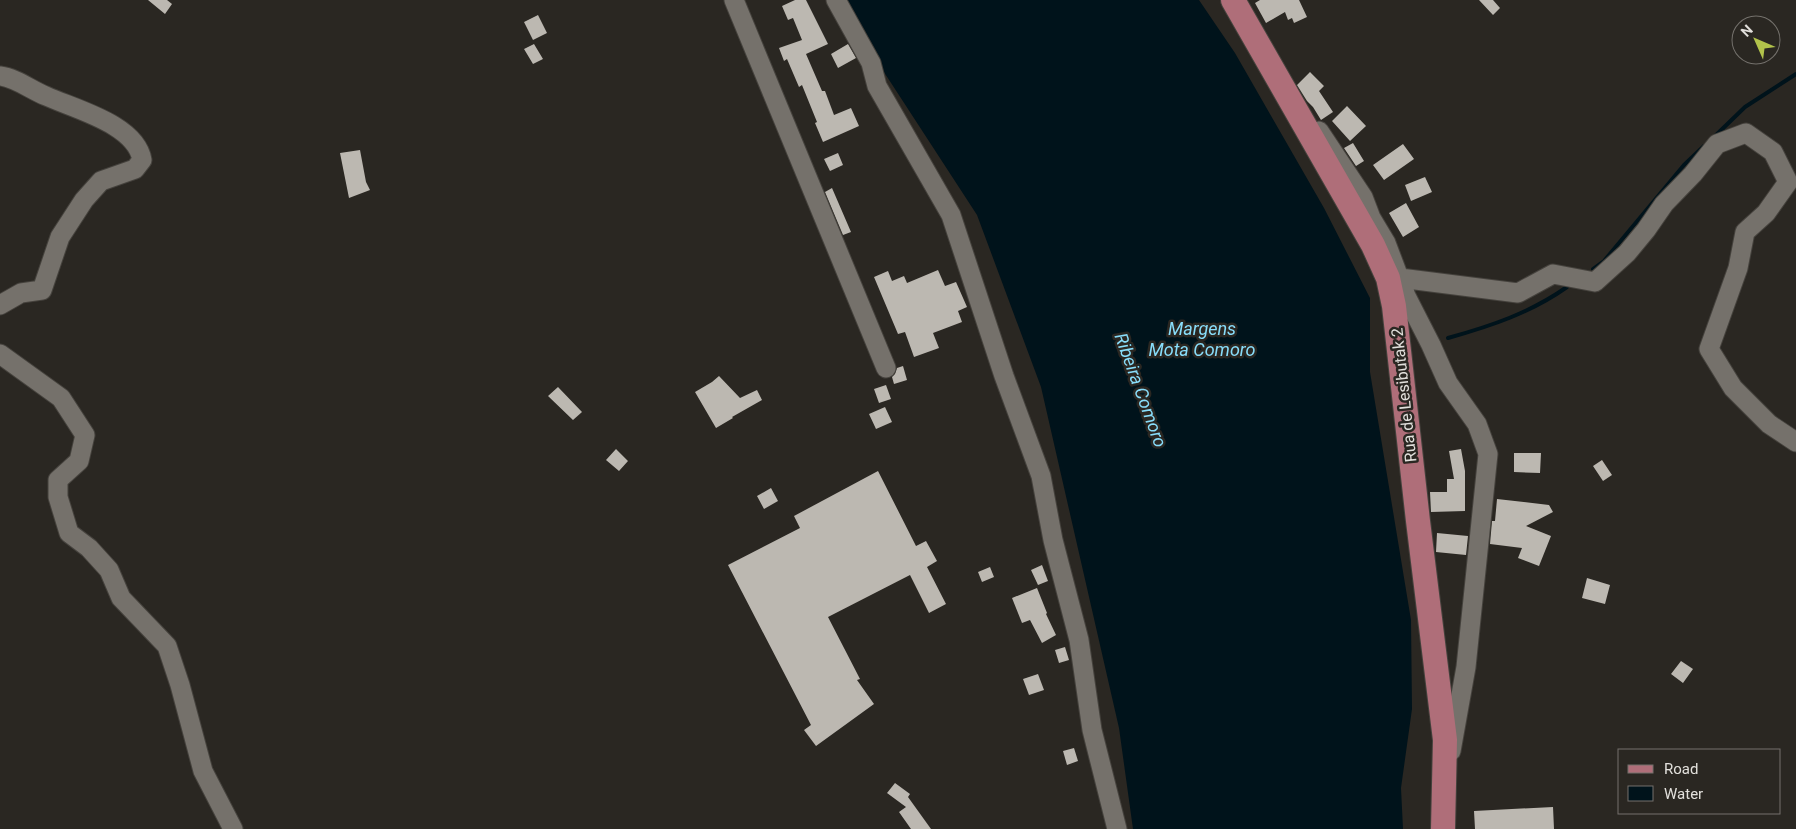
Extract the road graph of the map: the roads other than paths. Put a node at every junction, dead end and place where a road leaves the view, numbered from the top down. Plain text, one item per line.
1 (734, 0) edge
2 (836, 0) edge
3 (1233, 0) edge
4 (0, 76) edge
5 (1295, 106) junction
6 (1400, 278) junction
7 (0, 305) edge
8 (0, 354) edge
9 (886, 368) dead end
10 (1796, 442) edge
11 (1444, 794) junction
12 (233, 829) edge
13 (1117, 829) edge
14 (1443, 829) edge

1 - 9 street
2 - 13 street
3 - 5 main road, Rua de Lesibutak 2
4 - 7 street
5 - 6 street
5 - 11 main road, Rua de Lesibutak 2
6 - 10 street
6 - 11 street
8 - 12 street
11 - 14 main road, Rua de Lesibutak 2

